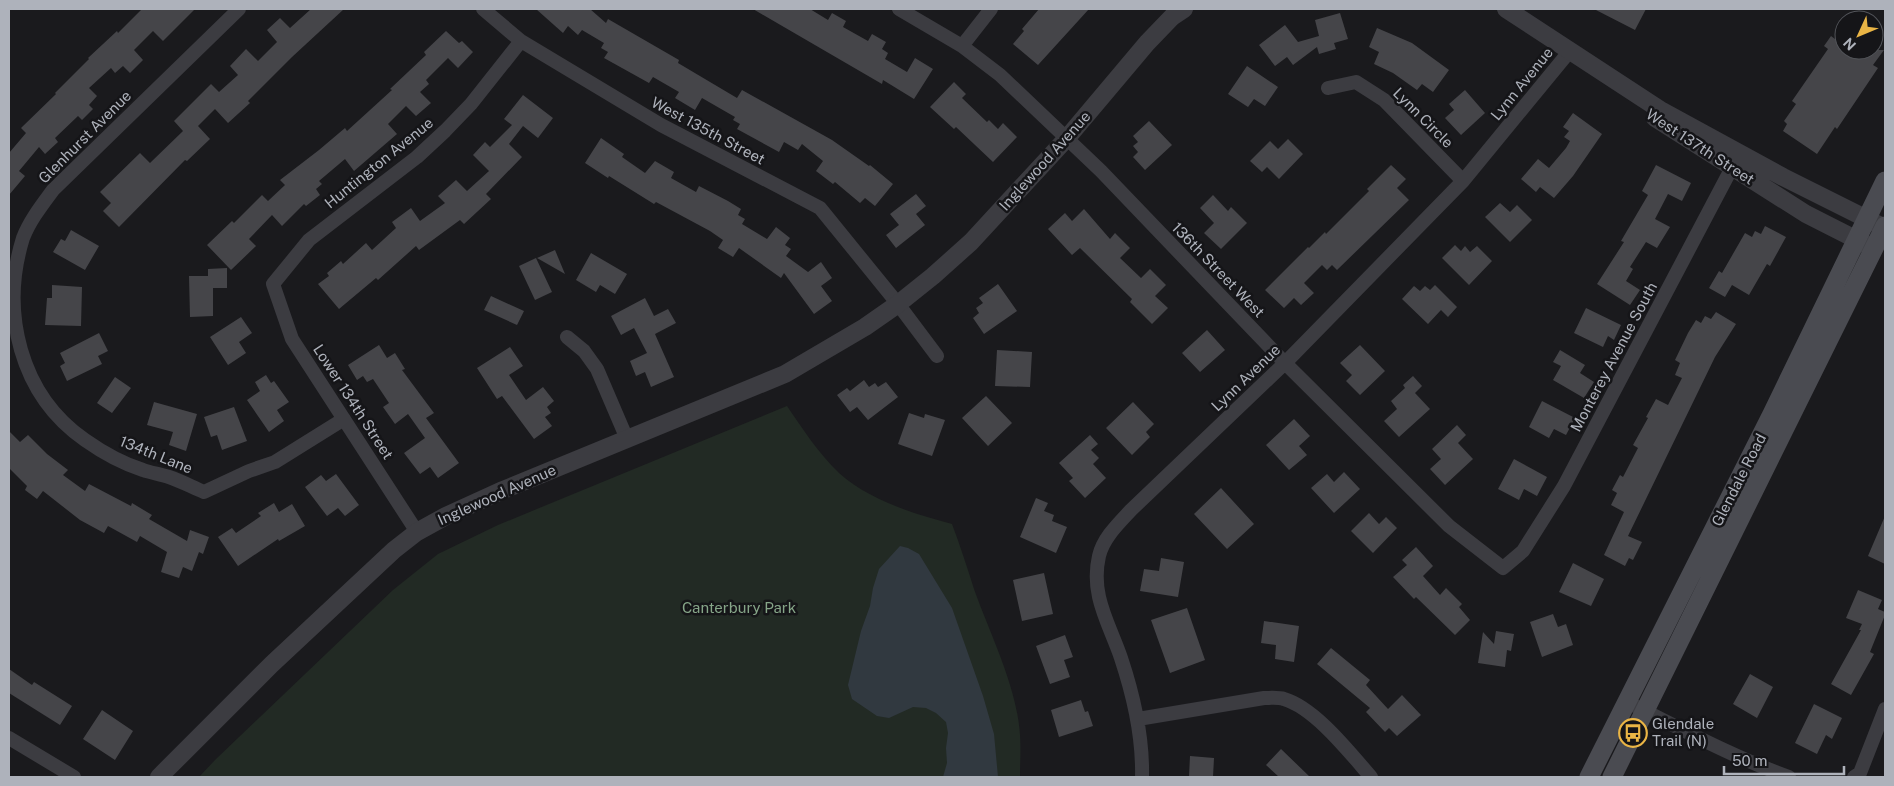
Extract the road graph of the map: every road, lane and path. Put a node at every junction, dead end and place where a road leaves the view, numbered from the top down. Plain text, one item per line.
1 (239, 9) edge
2 (482, 9) edge
3 (899, 9) edge
4 (991, 9) edge
5 (1184, 9) edge
6 (1506, 9) edge
7 (521, 41) junction
8 (962, 46) junction
9 (1568, 53) junction
10 (1328, 88) dead end
11 (1068, 138) junction
12 (1737, 158) junction
13 (1885, 180) edge
14 (1463, 181) junction
15 (1866, 219) junction
16 (1885, 227) edge
17 (1856, 239) junction
18 (1874, 248) junction
19 (273, 284) joint
20 (898, 304) junction
21 (10, 320) edge
22 (567, 337) dead end
23 (938, 356) dead end
24 (1286, 363) junction
25 (344, 420) junction
26 (627, 439) junction
27 (417, 532) junction
28 (1503, 568) joint
29 (1627, 702) junction
30 (1885, 709) edge
31 (1645, 711) junction
32 (1138, 719) junction
33 (9, 738) edge
34 (74, 777) edge
35 (159, 777) edge
36 (1142, 777) edge
37 (1370, 777) edge
38 (1589, 777) edge
39 (1612, 777) edge
40 (1788, 777) edge
41 (1854, 777) edge

1 - 21 street, Glenhurst Avenue
2 - 7 street, West 135th Street
3 - 8 street, 136th Street West
4 - 8 street
5 - 11 street, Inglewood Avenue
6 - 9 street, West 137th Street
7 - 19 street, Huntington Avenue
7 - 20 street, West 135th Street
8 - 11 street, 136th Street West
9 - 12 street, West 137th Street
9 - 14 street, Lynn Avenue
10 - 14 street, Lynn Circle
11 - 20 street, Inglewood Avenue
11 - 24 street, 136th Street West
12 - 15 street, West 137th Street
12 - 17 street, West 137th Street
12 - 28 street, Monterey Avenue South
13 - 15 main road, Glendale Road
14 - 24 street, Lynn Avenue
15 - 16 street, West 137th Street
15 - 17 main road, Glendale Road
16 - 18 main road, Glendale Road
17 - 18 street, West 137th Street
17 - 29 main road, Glendale Road
18 - 31 main road, Glendale Road
19 - 25 street, Lower 134th Street
20 - 23 street
20 - 26 street, Inglewood Avenue
21 - 25 street, 134th Lane
22 - 26 street
24 - 28 street, 136th Street West
24 - 32 street, Lynn Avenue
25 - 27 street, Lower 134th Street
26 - 27 street, Inglewood Avenue
27 - 35 street, Inglewood Avenue
29 - 31 street
29 - 38 main road, Glendale Road
30 - 41 street
31 - 39 main road, Glendale Road
31 - 40 street
32 - 36 street, Lynn Avenue
32 - 37 street
33 - 34 street

